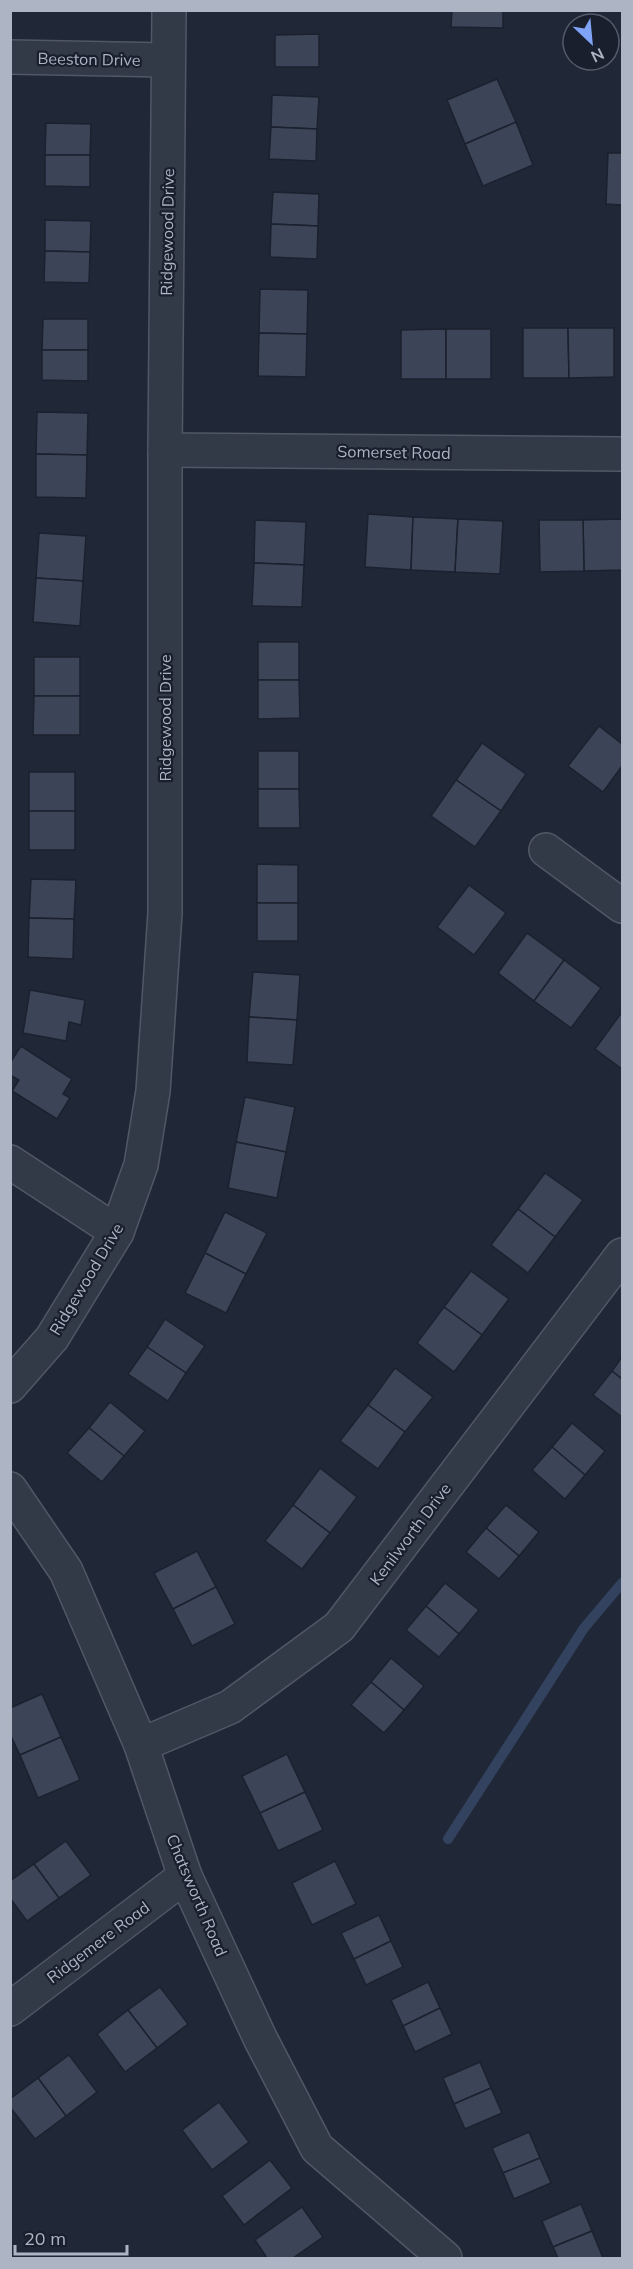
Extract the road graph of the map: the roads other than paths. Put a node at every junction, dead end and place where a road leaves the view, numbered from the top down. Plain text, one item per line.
1 (169, 10) edge
2 (10, 57) edge
3 (168, 60) junction
4 (165, 450) junction
5 (622, 454) edge
6 (546, 850) dead end
7 (622, 906) edge
8 (10, 1162) edge
9 (117, 1232) junction
10 (622, 1256) edge
11 (10, 1386) edge
12 (10, 1490) edge
13 (141, 1745) junction
14 (186, 1876) junction
15 (10, 2009) edge
16 (445, 2259) edge

1 - 3 street, Ridgewood Drive
2 - 3 street, Beeston Drive
3 - 4 street, Ridgewood Drive
4 - 5 street, Somerset Road
4 - 9 street, Ridgewood Drive
6 - 7 street
8 - 9 street
9 - 11 street, Ridgewood Drive
10 - 13 street, Kenilworth Drive
12 - 13 street, Chatsworth Road
13 - 14 street, Chatsworth Road
14 - 15 street, Ridgemere Road
14 - 16 street, Chatsworth Road

